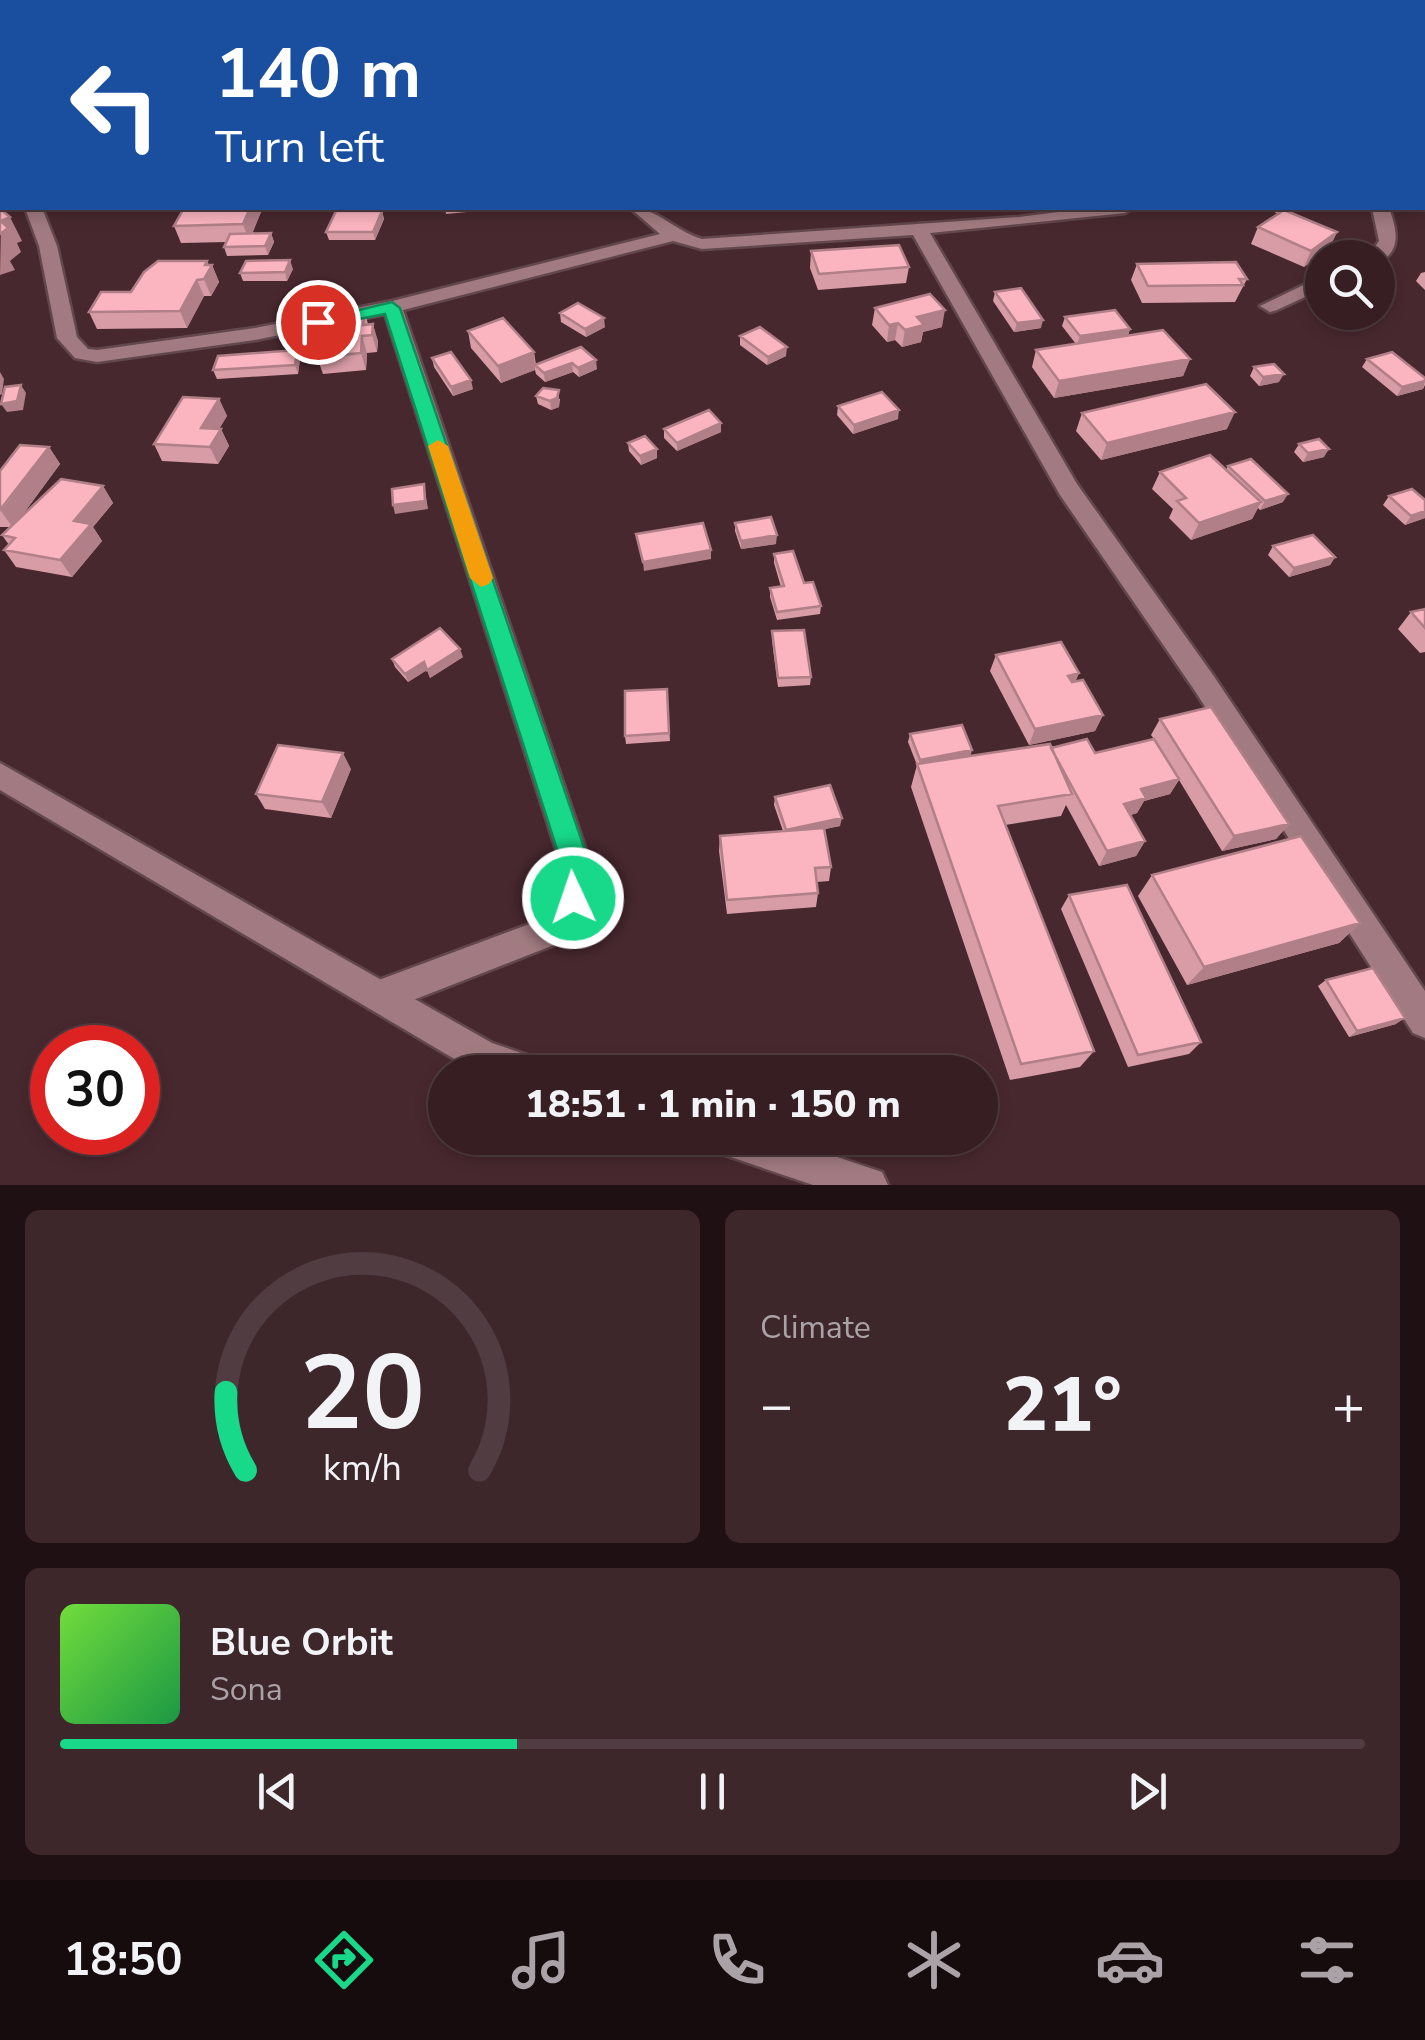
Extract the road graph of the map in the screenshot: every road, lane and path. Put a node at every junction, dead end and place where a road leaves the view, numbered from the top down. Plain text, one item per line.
1 (34, 210) edge
2 (640, 210) edge
3 (1110, 210) edge
4 (1382, 210) edge
5 (919, 229) junction
6 (673, 236) junction
7 (1390, 240) edge
8 (1305, 290) edge
9 (1270, 306) dead end
10 (392, 308) junction
11 (0, 775) edge
12 (380, 996) junction
13 (1425, 1021) edge
14 (480, 1055) edge
15 (778, 1155) edge
16 (869, 1185) edge

1 - 10 street
2 - 6 street
3 - 5 street
4 - 7 street
5 - 6 street
5 - 13 street
6 - 10 street
8 - 9 street
10 - 12 street
11 - 12 street
12 - 14 street
15 - 16 street

